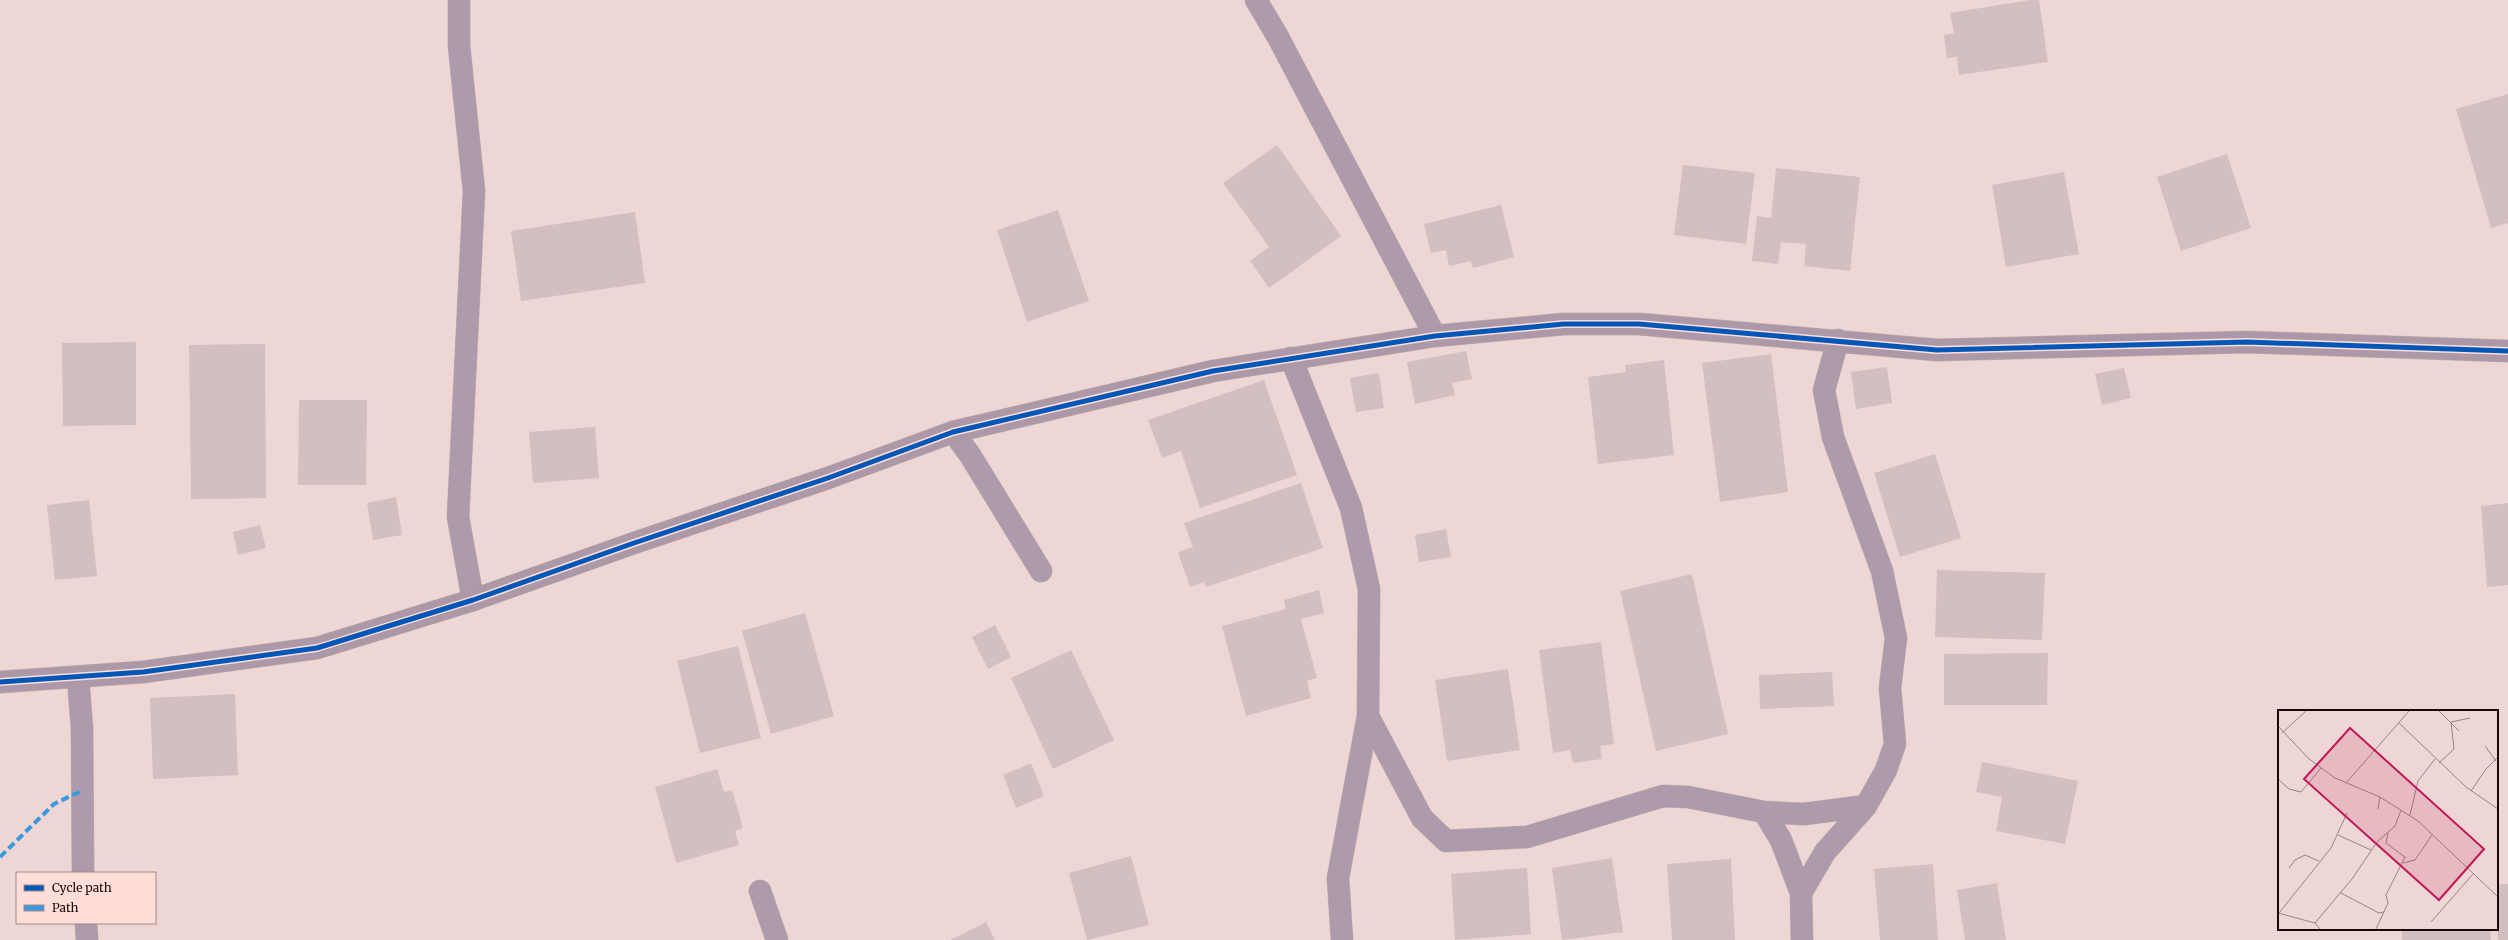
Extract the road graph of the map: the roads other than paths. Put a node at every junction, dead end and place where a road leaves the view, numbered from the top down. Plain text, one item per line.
1 (459, 0) edge
2 (1256, 0) edge
3 (1435, 336) junction
4 (1838, 340) junction
5 (2508, 351) edge
6 (1291, 358) junction
7 (953, 432) junction
8 (1041, 571) dead end
9 (473, 600) junction
10 (78, 677) junction
11 (0, 682) edge
12 (1368, 716) junction
13 (1866, 806) junction
14 (1764, 812) junction
15 (83, 872) edge
16 (760, 891) dead end
17 (1801, 893) junction
18 (86, 924) edge
19 (87, 940) edge
20 (777, 940) edge
21 (1342, 940) edge
22 (1802, 940) edge

1 - 9 street
2 - 3 street
3 - 4 street
3 - 6 street
4 - 5 street
4 - 13 street
6 - 7 street
6 - 12 street
7 - 8 street
7 - 9 street
9 - 10 street
10 - 11 street
10 - 15 street
12 - 14 street
12 - 21 street
13 - 14 street
13 - 17 street
14 - 17 street
16 - 20 street
17 - 22 street
18 - 19 street

